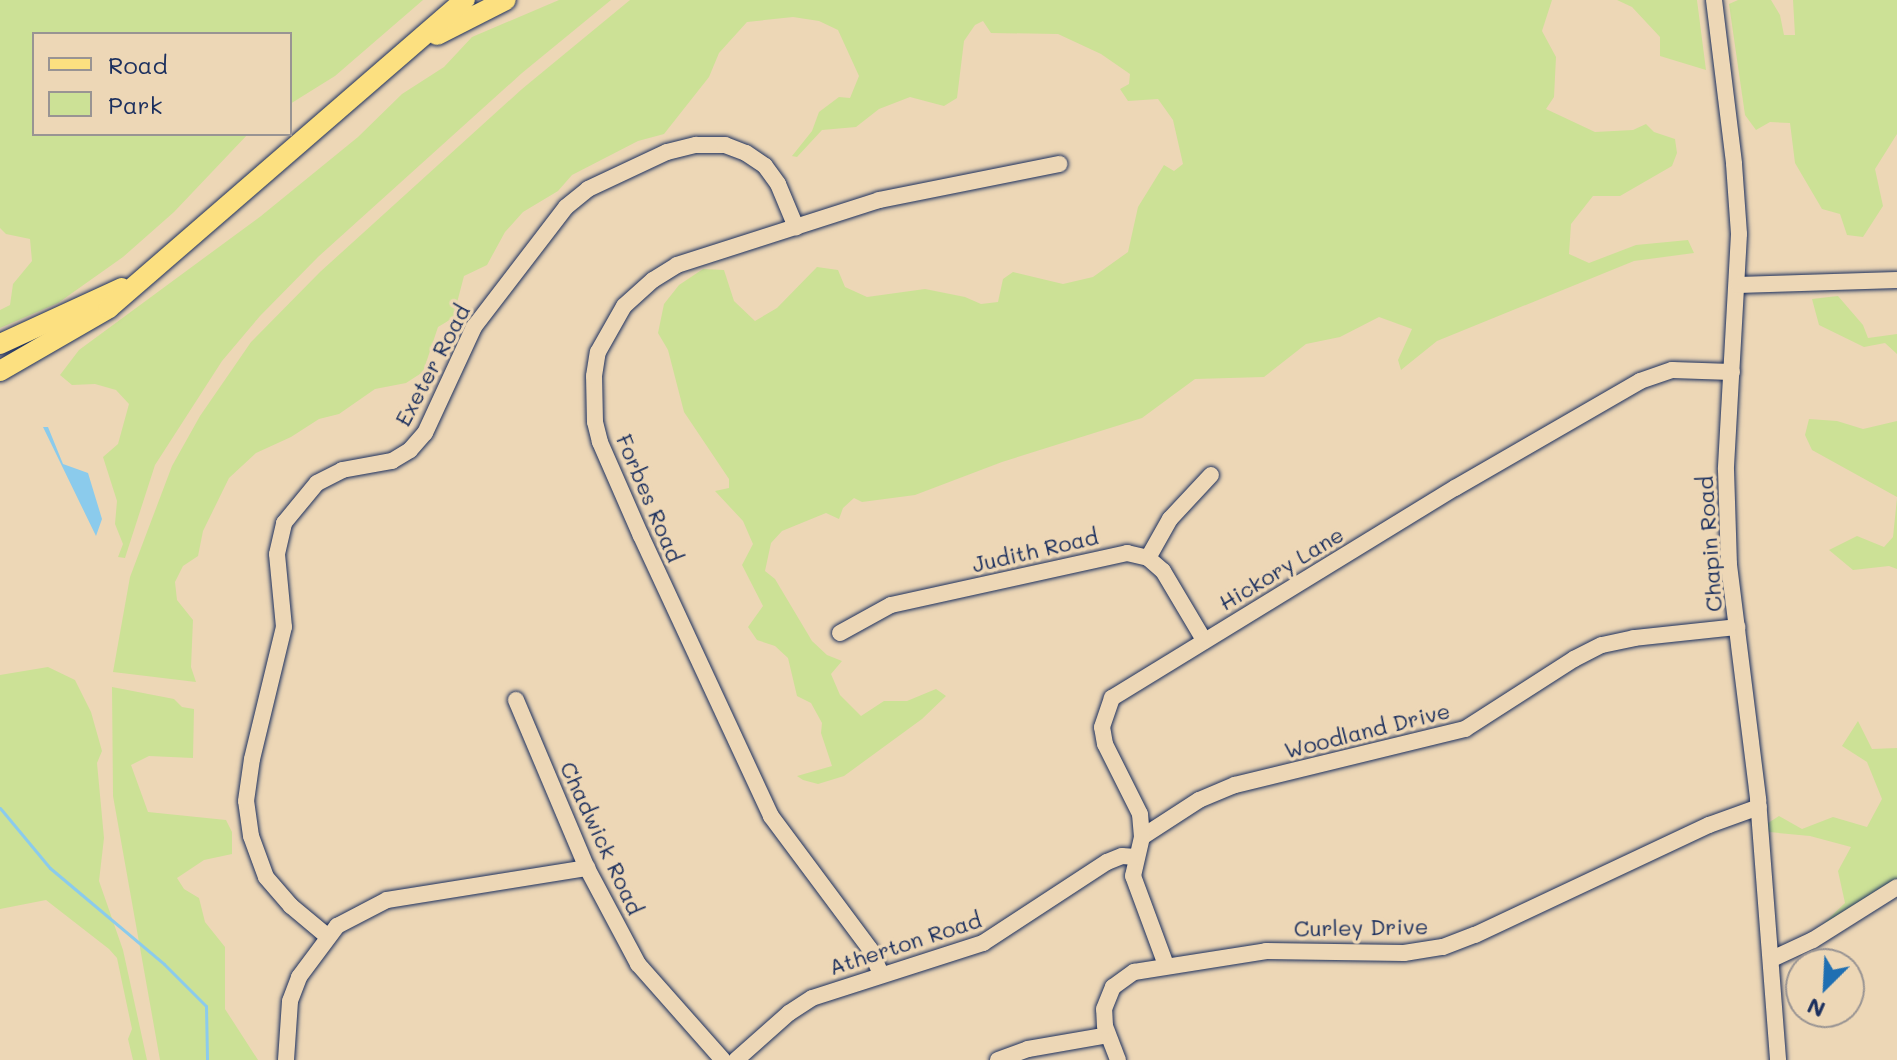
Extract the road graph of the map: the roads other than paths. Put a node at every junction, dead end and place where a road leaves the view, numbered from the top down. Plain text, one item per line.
1 (465, 0) edge
2 (506, 0) edge
3 (1714, 0) edge
4 (387, 68) junction
5 (1059, 164) dead end
6 (796, 227) junction
7 (1897, 280) edge
8 (137, 281) junction
9 (1738, 285) junction
10 (0, 344) edge
11 (0, 371) edge
12 (1732, 372) junction
13 (1211, 475) dead end
14 (1148, 558) junction
15 (1737, 627) junction
16 (840, 633) dead end
17 (1204, 640) junction
18 (516, 700) dead end
19 (1759, 807) junction
20 (1142, 837) junction
21 (1136, 857) junction
22 (587, 868) junction
23 (1897, 887) edge
24 (327, 936) junction
25 (1772, 959) junction
26 (1166, 965) junction
27 (881, 974) junction
28 (1108, 1035) junction
29 (286, 1060) edge
30 (723, 1060) edge
31 (736, 1060) edge
32 (998, 1060) edge
33 (1118, 1060) edge
34 (1778, 1060) edge

1 - 4 main road
2 - 4 main road
3 - 9 street, Chapin Road
4 - 8 main road
5 - 6 street, Forbes Road
6 - 24 street, Exeter Road
6 - 27 street, Forbes Road
7 - 9 street
8 - 10 main road
8 - 11 main road
9 - 12 street, Chapin Road
12 - 15 street, Chapin Road
12 - 17 street, Hickory Lane
13 - 14 street
14 - 16 street, Judith Road
14 - 17 street
15 - 19 street, Chapin Road
15 - 20 street, Woodland Drive
17 - 20 street, Hickory Lane
18 - 22 street, Chadwick Road
19 - 25 street, Chapin Road
19 - 26 street, Curley Drive
20 - 21 street, Hickory Lane
21 - 26 street, Hickory Lane
21 - 27 street, Atherton Road
22 - 24 street
22 - 30 street, Chadwick Road
23 - 25 street
24 - 29 street
25 - 34 street, Chapin Road
26 - 28 street, Curley Drive
27 - 31 street, Atherton Road
28 - 32 street
28 - 33 street, Curley Drive

